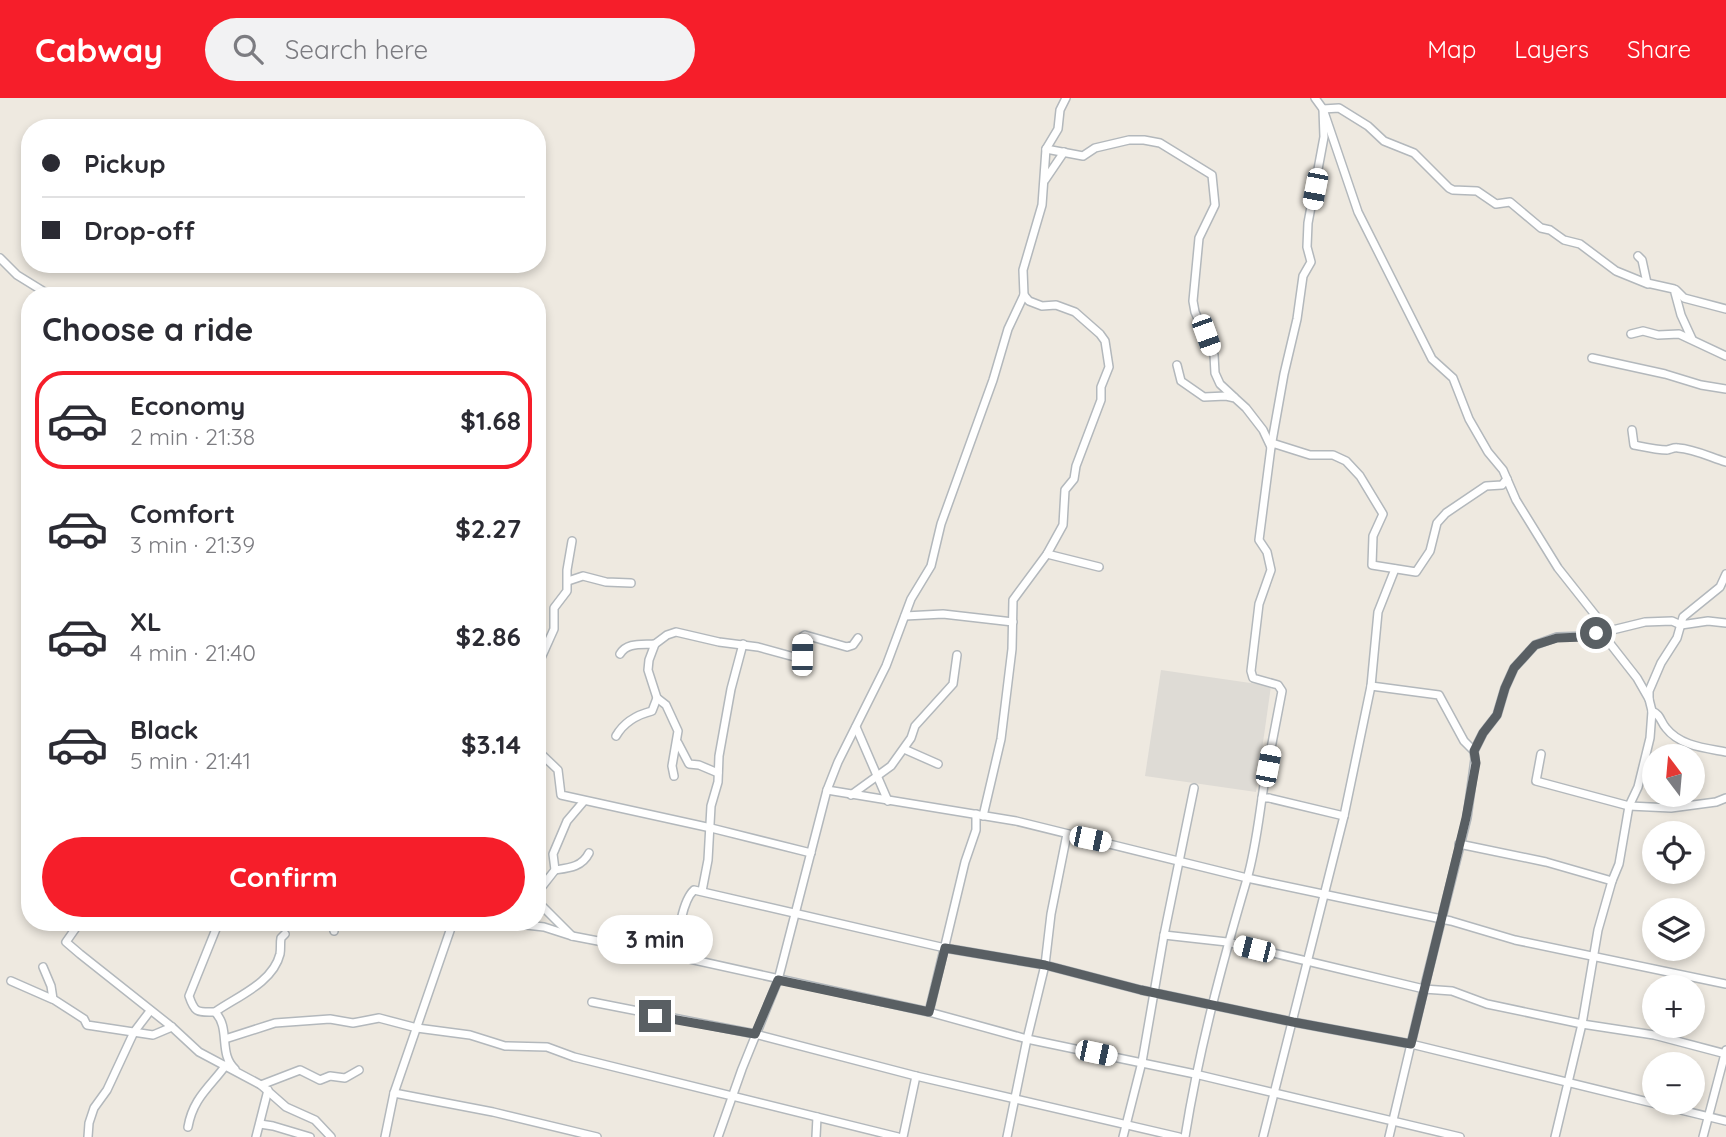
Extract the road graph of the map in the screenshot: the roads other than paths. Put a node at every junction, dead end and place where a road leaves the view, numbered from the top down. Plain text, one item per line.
1 (1066, 98) edge
2 (1315, 98) edge
3 (1323, 109) junction
4 (1053, 140) junction
5 (1046, 149) junction
6 (1063, 152) junction
7 (1045, 180) junction
8 (1638, 256) dead end
9 (0, 258) edge
10 (1648, 284) junction
11 (36, 287) edge
12 (1674, 289) junction
13 (1024, 295) junction
14 (1726, 309) edge
15 (1631, 334) dead end
16 (1692, 339) junction
17 (1726, 356) edge
18 (1592, 358) dead end
19 (1177, 365) dead end
20 (1726, 389) edge
21 (1235, 398) junction
22 (1632, 430) dead end
23 (1272, 445) junction
24 (1726, 462) edge
25 (1507, 479) junction
26 (572, 541) dead end
27 (1047, 554) junction
28 (1099, 567) dead end
29 (1395, 569) junction
30 (1726, 574) edge
31 (568, 581) junction
32 (631, 583) dead end
33 (905, 616) junction
34 (1682, 621) junction
35 (1013, 622) junction
36 (1726, 623) edge
37 (1601, 632) junction
38 (858, 638) dead end
39 (743, 644) junction
40 (655, 645) junction
41 (546, 646) edge
42 (620, 654) dead end
43 (957, 655) dead end
44 (1371, 685) junction
45 (657, 698) junction
46 (1649, 699) junction
47 (1653, 711) junction
48 (856, 727) junction
49 (616, 736) dead end
50 (678, 743) junction
51 (904, 749) junction
52 (1474, 751) junction
53 (1726, 752) edge
54 (1541, 754) dead end
55 (546, 759) edge
56 (938, 764) dead end
57 (718, 773) junction
58 (674, 776) dead end
59 (876, 777) junction
60 (1194, 788) dead end
61 (827, 790) junction
62 (851, 795) junction
63 (1726, 798) edge
64 (1262, 799) junction
65 (584, 801) junction
66 (888, 801) junction
67 (1629, 806) junction
68 (980, 815) junction
69 (1343, 816) junction
70 (711, 828) junction
71 (1067, 834) junction
72 (1459, 844) junction
73 (589, 853) dead end
74 (811, 853) junction
75 (1179, 860) junction
76 (555, 870) junction
77 (1247, 878) junction
78 (1612, 881) junction
79 (546, 882) edge
80 (702, 891) junction
81 (1325, 895) junction
82 (546, 910) edge
83 (795, 913) junction
84 (1443, 920) junction
85 (546, 928) edge
86 (74, 931) edge
87 (215, 931) edge
88 (450, 931) edge
89 (285, 934) dead end
90 (1164, 935) junction
91 (572, 936) junction
92 (678, 937) junction
93 (1227, 942) junction
94 (945, 948) junction
95 (676, 956) junction
96 (1595, 956) junction
97 (703, 962) junction
98 (1307, 962) junction
99 (1045, 965) junction
100 (43, 967) dead end
101 (778, 980) junction
102 (11, 981) dead end
103 (1726, 984) edge
104 (1424, 989) junction
105 (1156, 993) junction
106 (53, 999) junction
107 (592, 1002) dead end
108 (1213, 1005) junction
109 (150, 1011) junction
110 (215, 1012) junction
111 (929, 1012) junction
112 (1293, 1022) junction
113 (1582, 1024) junction
114 (172, 1027) junction
115 (417, 1028) junction
116 (134, 1032) junction
117 (755, 1034) junction
118 (225, 1039) junction
119 (1027, 1039) junction
120 (1411, 1044) junction
121 (1726, 1053) edge
122 (1142, 1062) junction
123 (227, 1064) junction
124 (359, 1070) dead end
125 (1195, 1074) junction
126 (916, 1076) junction
127 (1567, 1084) junction
128 (264, 1087) junction
129 (394, 1093) junction
130 (1273, 1093) junction
131 (732, 1097) junction
132 (1015, 1099) junction
133 (264, 1108) junction
134 (817, 1117) junction
135 (1708, 1117) junction
136 (1726, 1121) edge
137 (1393, 1122) junction
138 (260, 1124) junction
139 (1125, 1124) junction
140 (272, 1126) junction
141 (188, 1127) dead end
142 (88, 1137) edge
143 (256, 1137) edge
144 (310, 1137) edge
145 (331, 1137) edge
146 (386, 1137) edge
147 (597, 1137) edge
148 (718, 1137) edge
149 (816, 1137) edge
150 (900, 1137) edge
151 (1007, 1137) edge
152 (1123, 1137) edge
153 (1180, 1137) edge
154 (1185, 1137) edge
155 (1263, 1137) edge
156 (1389, 1137) edge
157 (1460, 1137) edge
158 (1555, 1137) edge
159 (1703, 1137) edge

1 - 4 street
2 - 3 street
3 - 10 street
3 - 23 street
3 - 25 street
4 - 5 street
4 - 6 street
5 - 6 street
5 - 7 street
6 - 7 street
6 - 21 street
7 - 13 street
8 - 10 street
9 - 11 street
10 - 12 street
12 - 14 street
12 - 16 street
13 - 27 street
13 - 33 street
15 - 16 street
16 - 17 street
18 - 20 street
19 - 21 street
21 - 23 street
22 - 24 street
23 - 29 street
23 - 64 street
25 - 29 street
25 - 37 street
26 - 31 street
27 - 28 street
27 - 35 street
29 - 44 street
30 - 34 street
31 - 32 street
31 - 41 street
33 - 35 street
33 - 48 street
34 - 36 street
34 - 37 street
34 - 46 street
35 - 68 street
37 - 46 street
37 - 52 street
38 - 39 street
39 - 40 street
39 - 57 street
40 - 42 street
40 - 45 street
43 - 51 street
44 - 52 street
44 - 69 street
45 - 49 street
45 - 50 street
46 - 47 street
47 - 53 street
47 - 67 street
48 - 59 street
48 - 61 street
50 - 57 street
50 - 58 street
51 - 56 street
51 - 59 street
52 - 72 street
54 - 67 street
55 - 65 street
57 - 70 street
59 - 62 street
59 - 66 street
60 - 75 street
61 - 62 street
61 - 74 street
62 - 66 street
63 - 67 street
64 - 69 street
64 - 77 street
65 - 70 street
65 - 76 street
66 - 68 street
67 - 78 street
68 - 71 street
68 - 94 street
69 - 81 street
70 - 74 street
70 - 80 street
71 - 75 street
71 - 99 street
72 - 78 street
72 - 84 street
73 - 76 street
74 - 83 street
75 - 77 street
75 - 90 street
76 - 79 street
77 - 81 street
77 - 93 street
78 - 96 street
80 - 83 street
80 - 92 street
81 - 84 street
81 - 98 street
82 - 91 street
83 - 94 street
83 - 101 street
84 - 96 street
84 - 104 street
85 - 91 street
86 - 109 street
87 - 110 street
88 - 115 street
89 - 110 street
90 - 93 street
90 - 105 street
91 - 95 street
92 - 95 street
92 - 97 street
93 - 98 street
93 - 108 street
94 - 99 street
94 - 111 street
95 - 97 street
96 - 103 street
96 - 113 street
97 - 101 street
98 - 104 street
98 - 112 street
99 - 105 street
99 - 119 street
100 - 106 street
101 - 111 street
101 - 117 street
102 - 106 street
104 - 113 street
104 - 120 street
105 - 108 street
105 - 122 street
106 - 116 street
107 - 117 street
108 - 112 street
108 - 125 street
109 - 114 street
109 - 116 street
110 - 118 street
111 - 119 street
112 - 120 street
112 - 130 street
113 - 121 street
113 - 127 street
114 - 116 street
114 - 123 street
115 - 118 street
115 - 129 street
115 - 131 street
116 - 142 street
117 - 126 street
117 - 131 street
118 - 123 street
119 - 122 street
119 - 132 street
120 - 127 street
120 - 137 street
121 - 135 street
122 - 125 street
122 - 139 street
123 - 128 street
123 - 141 street
124 - 128 street
125 - 130 street
125 - 154 street
126 - 132 street
126 - 150 street
127 - 135 street
127 - 158 street
128 - 133 street
128 - 145 street
129 - 146 street
129 - 147 street
130 - 137 street
130 - 155 street
131 - 134 street
131 - 148 street
132 - 139 street
132 - 151 street
133 - 138 street
133 - 140 street
134 - 149 street
134 - 150 street
135 - 136 street
135 - 159 street
137 - 156 street
137 - 157 street
138 - 140 street
138 - 143 street
139 - 152 street
139 - 153 street
140 - 144 street

